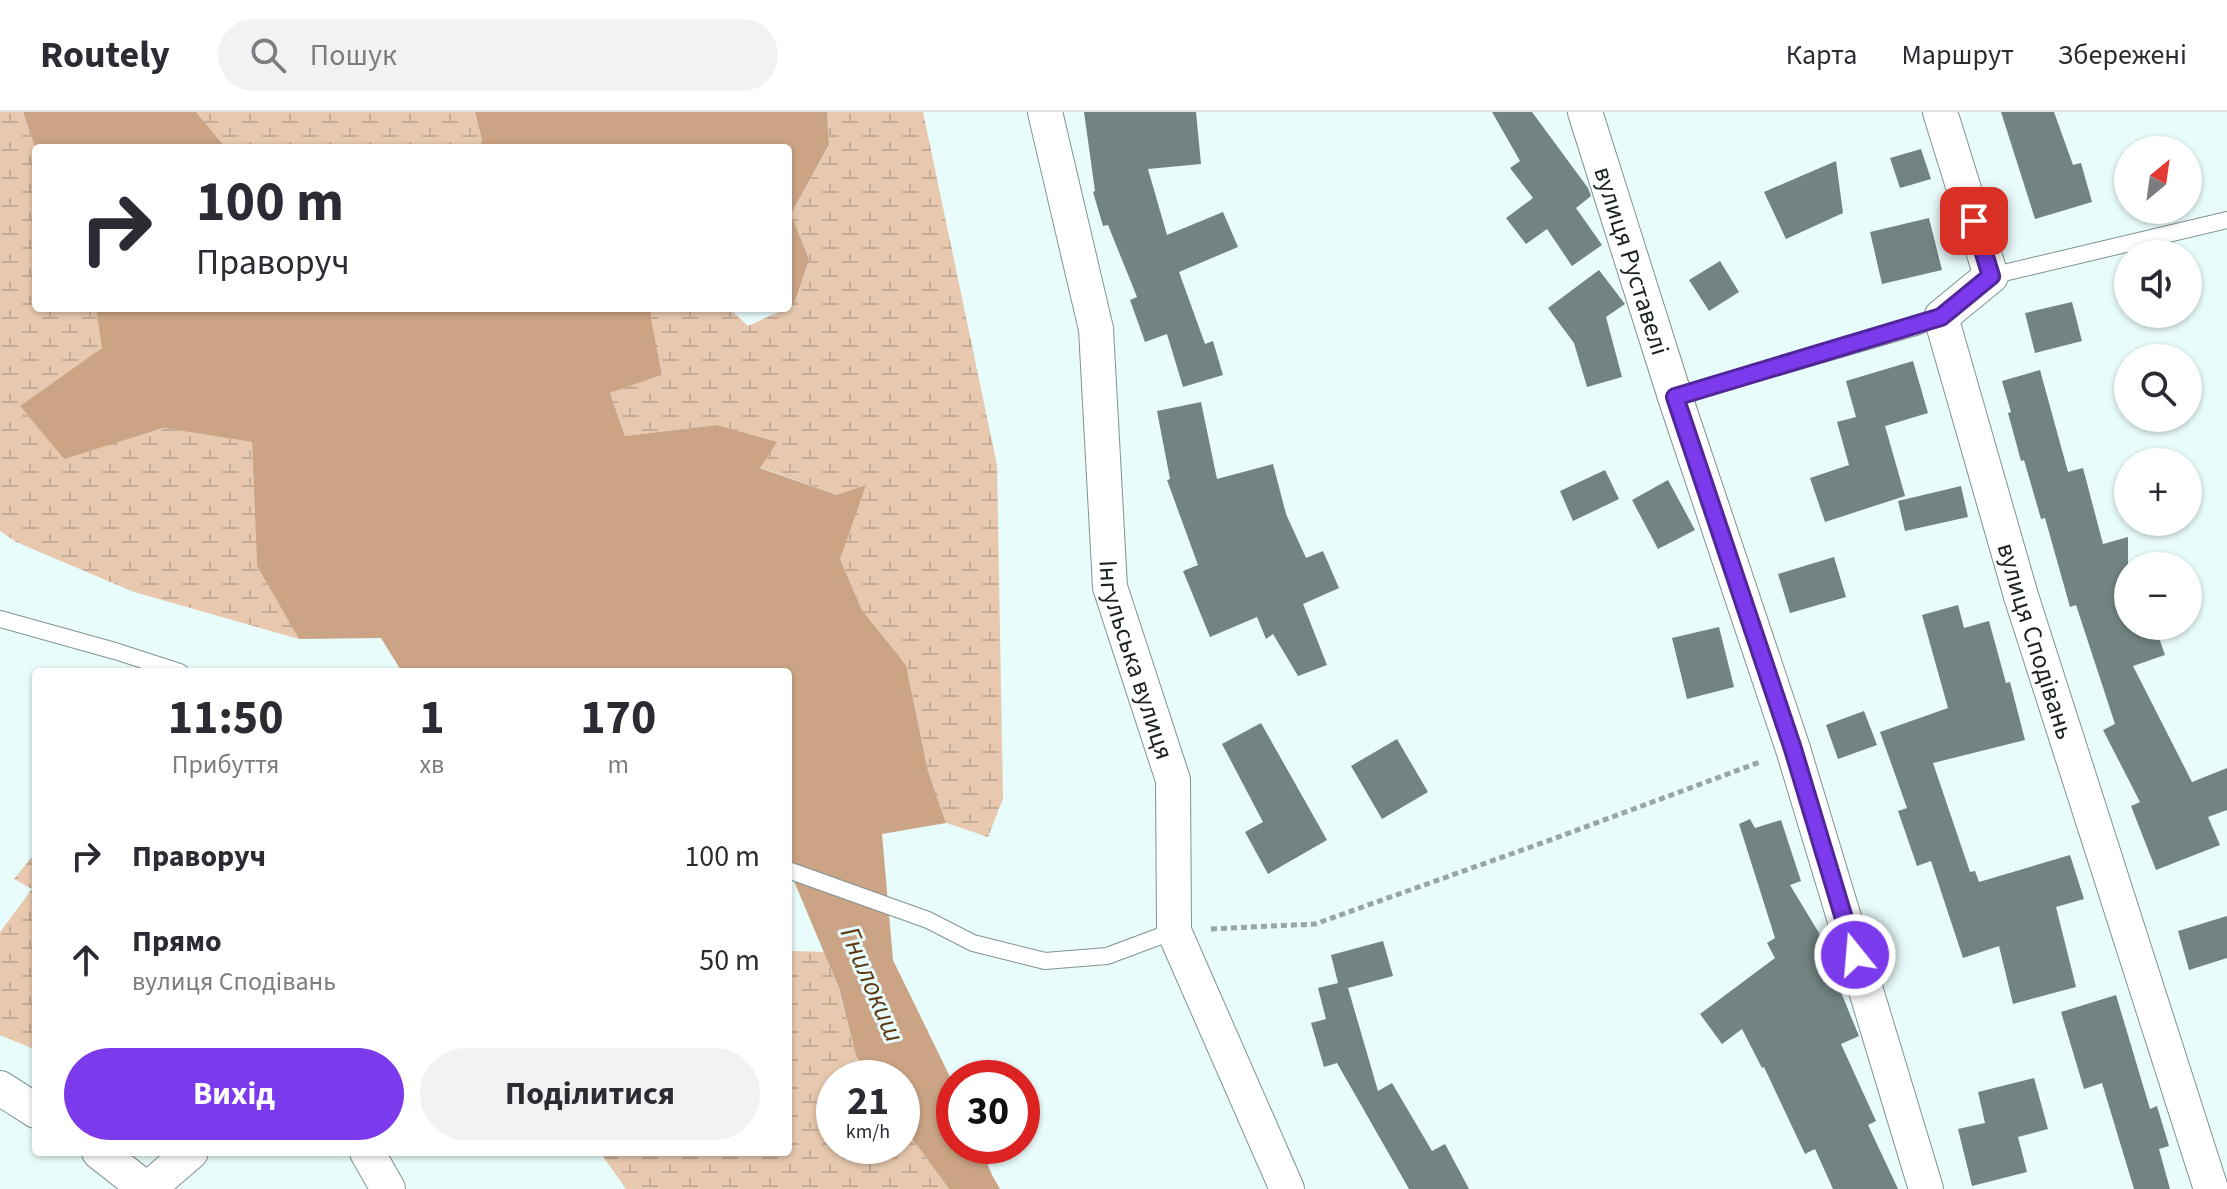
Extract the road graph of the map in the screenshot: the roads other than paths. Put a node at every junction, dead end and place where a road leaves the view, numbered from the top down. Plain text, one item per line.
1 (1045, 112) edge
2 (1585, 112) edge
3 (1940, 112) edge
4 (2227, 220) edge
5 (1991, 276) junction
6 (1941, 317) junction
7 (1675, 397) junction
8 (0, 619) edge
9 (168, 668) edge
10 (792, 871) edge
11 (1174, 931) junction
12 (0, 1088) edge
13 (32, 1108) edge
14 (104, 1156) edge
15 (186, 1156) edge
16 (369, 1156) edge
17 (147, 1189) edge
18 (388, 1189) edge
19 (1287, 1189) edge
20 (1926, 1189) edge
21 (2211, 1189) edge

1 - 11 street, Інгульська вулиця
2 - 7 street, вулиця Руставелі
3 - 5 street
4 - 5 lane
5 - 6 street
6 - 7 lane
6 - 21 street, вулиця Сподівань
7 - 20 street, вулиця Руставелі
8 - 9 lane
10 - 11 lane
11 - 19 street, Інгульська вулиця
12 - 13 street
14 - 17 street
15 - 17 street
16 - 18 street

